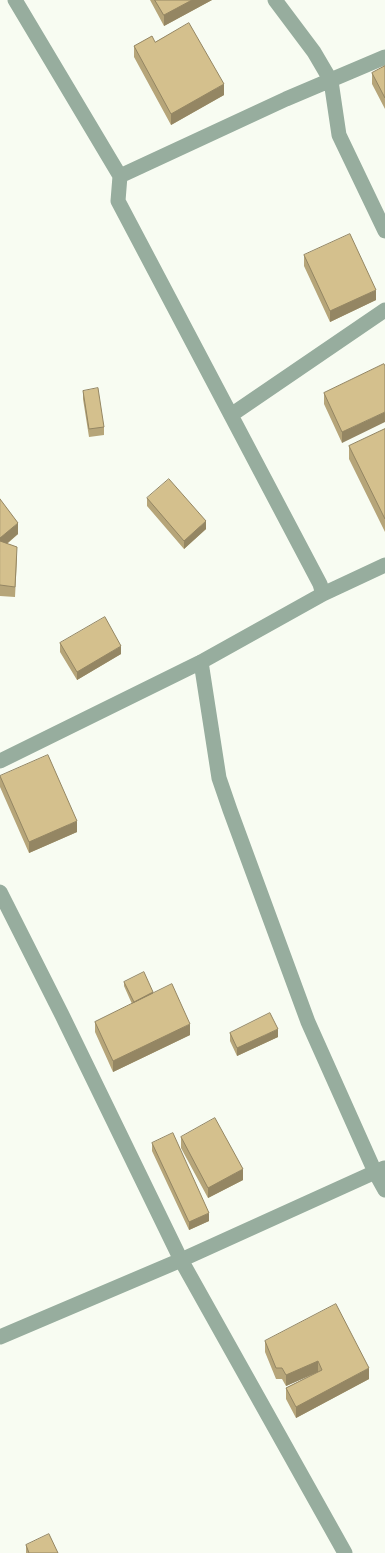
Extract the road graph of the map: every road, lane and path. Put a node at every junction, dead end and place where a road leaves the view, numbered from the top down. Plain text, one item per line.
1 (14, 0) edge
2 (275, 0) edge
3 (385, 57) edge
4 (331, 81) junction
5 (120, 176) junction
6 (385, 231) edge
7 (385, 310) edge
8 (231, 415) junction
9 (385, 565) edge
10 (323, 594) junction
11 (201, 662) junction
12 (0, 761) edge
13 (0, 892) edge
14 (380, 1170) edge
15 (385, 1190) edge
16 (181, 1260) junction
17 (0, 1336) edge
18 (345, 1553) edge

1 - 5 street
2 - 4 street
3 - 4 street
4 - 5 street
4 - 6 street
5 - 8 street
7 - 8 street
8 - 10 street
9 - 10 street
10 - 11 street
11 - 12 street
11 - 14 street
13 - 16 street
14 - 15 street
14 - 16 street
16 - 17 street
16 - 18 street

